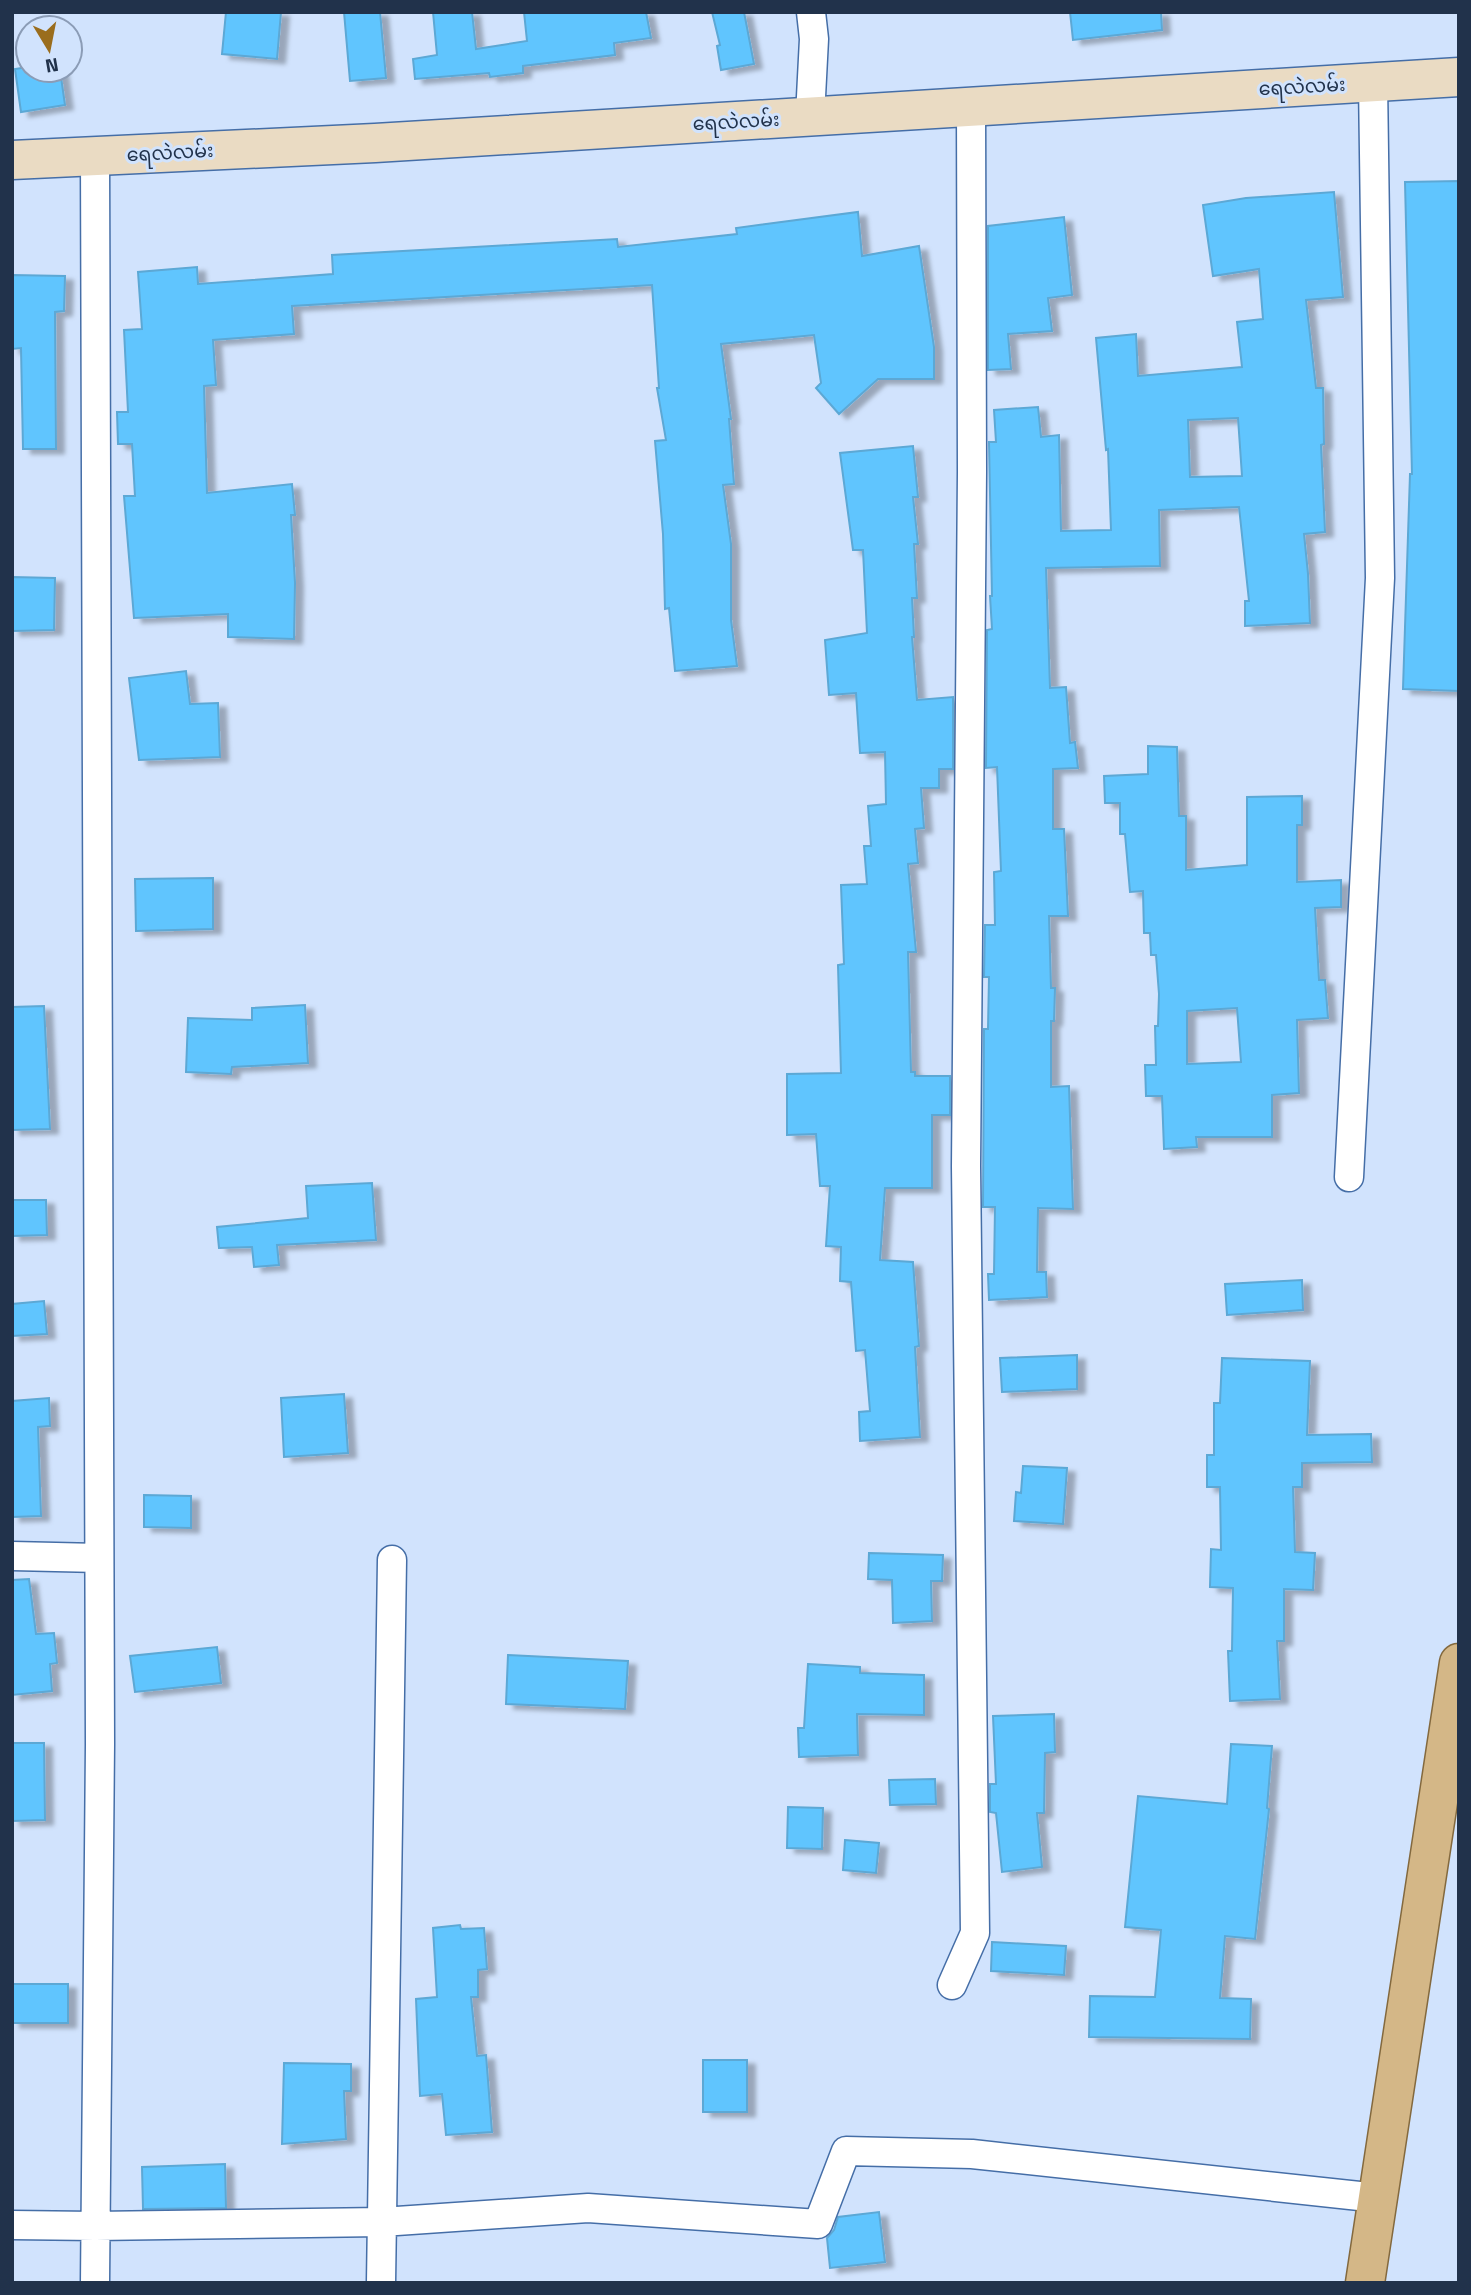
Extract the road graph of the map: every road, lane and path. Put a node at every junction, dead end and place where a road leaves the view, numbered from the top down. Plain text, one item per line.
1 (811, 12) edge
2 (1459, 77) edge
3 (1373, 82) junction
4 (971, 106) junction
5 (810, 116) junction
6 (94, 156) junction
7 (12, 160) edge
8 (1349, 1177) dead end
9 (12, 1556) edge
10 (99, 1558) junction
11 (392, 1560) dead end
12 (1459, 1663) edge
13 (952, 1985) dead end
14 (1378, 2198) junction
15 (382, 2222) junction
16 (12, 2225) edge
17 (95, 2226) junction
18 (95, 2283) edge
19 (381, 2283) edge
20 (1365, 2283) edge

1 - 5 street
2 - 3 main road, ရေလဲလမ်း
3 - 4 main road, ရေလဲလမ်း
3 - 8 street
4 - 5 main road, ရေလဲလမ်း
4 - 13 street
5 - 6 main road, ရေလဲလမ်း
6 - 7 main road, ရေလဲလမ်း
6 - 10 street
9 - 10 street
10 - 17 street
11 - 15 street
12 - 14 main road
14 - 15 street
14 - 20 main road
15 - 17 street
15 - 19 street
16 - 17 street
17 - 18 street

